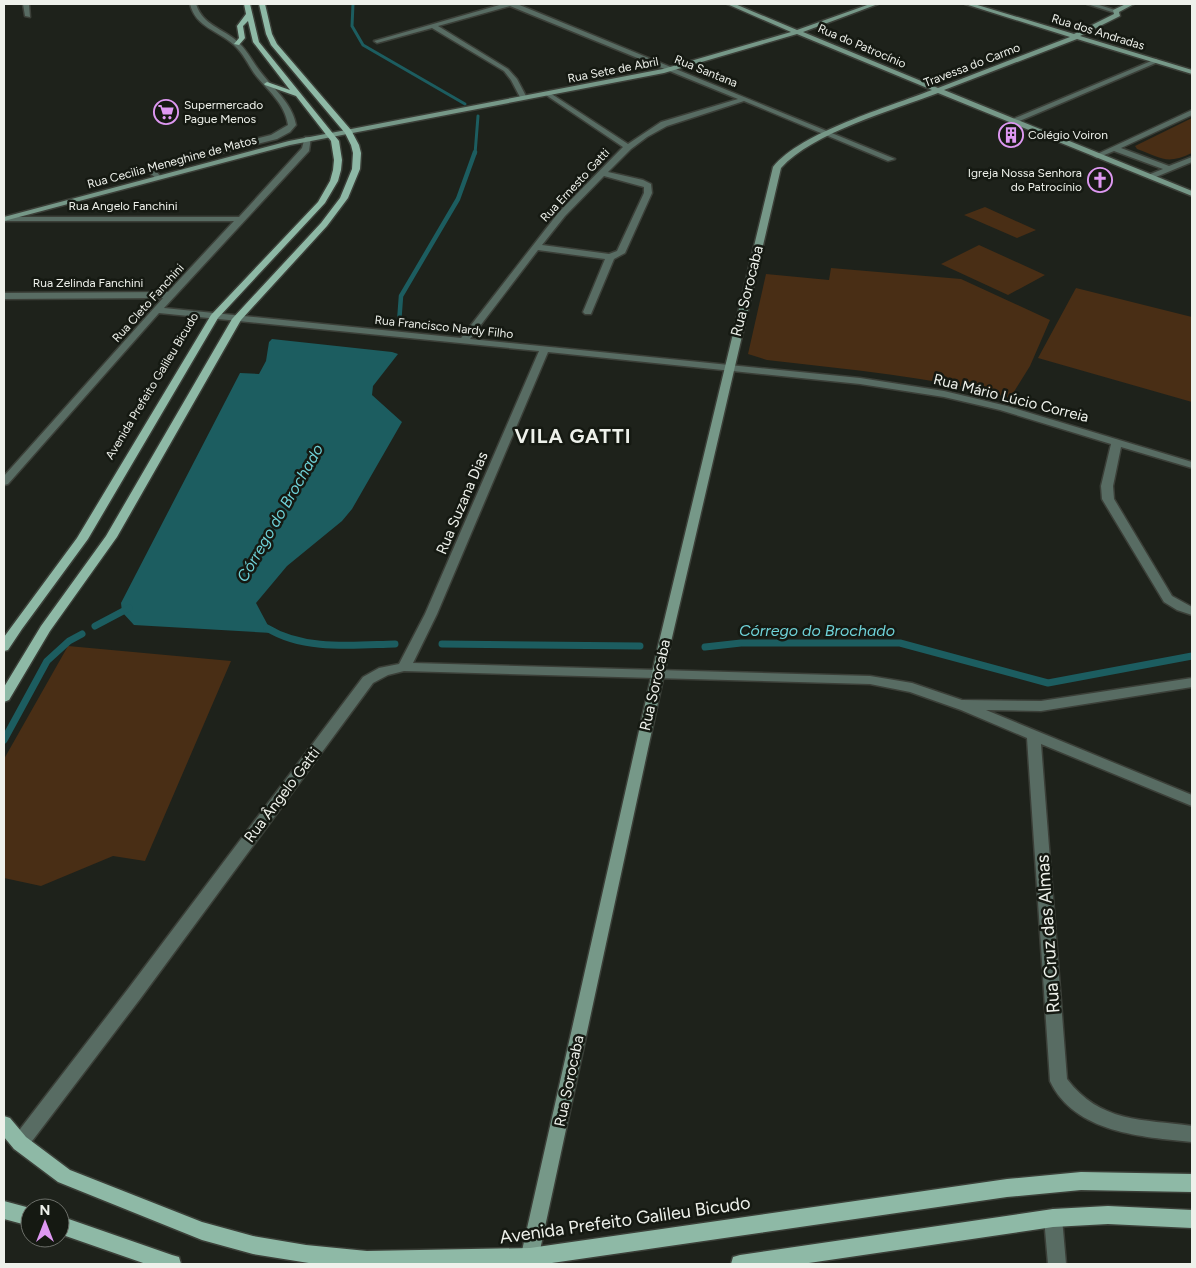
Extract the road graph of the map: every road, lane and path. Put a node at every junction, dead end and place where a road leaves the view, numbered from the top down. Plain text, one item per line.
1 (26, 4) edge
2 (193, 4) edge
3 (247, 4) edge
4 (262, 4) edge
5 (511, 4) edge
6 (730, 4) edge
7 (875, 4) edge
8 (968, 4) edge
9 (1090, 4) edge
10 (1131, 4) edge
11 (1115, 11) junction
12 (249, 15) junction
13 (28, 16) dead end
14 (432, 26) junction
15 (797, 31) junction
16 (1076, 37) junction
17 (377, 41) dead end
18 (237, 44) junction
19 (1156, 61) junction
20 (672, 69) junction
21 (1192, 72) edge
22 (267, 84) junction
23 (938, 90) junction
24 (548, 94) junction
25 (299, 95) junction
26 (523, 98) junction
27 (744, 99) junction
28 (1192, 112) edge
29 (1012, 121) junction
30 (348, 132) junction
31 (827, 133) junction
32 (332, 135) junction
33 (308, 139) junction
34 (628, 147) junction
35 (1114, 148) junction
36 (1097, 156) junction
37 (891, 159) dead end
38 (1192, 159) edge
39 (1170, 169) junction
40 (602, 173) junction
41 (156, 177) junction
42 (1151, 177) junction
43 (1192, 194) edge
44 (4, 219) edge
45 (242, 219) junction
46 (536, 246) junction
47 (610, 257) junction
48 (171, 295) junction
49 (4, 296) edge
50 (157, 310) junction
51 (588, 312) dead end
52 (214, 317) junction
53 (237, 319) junction
54 (464, 341) junction
55 (545, 349) junction
56 (729, 367) junction
57 (1117, 441) junction
58 (1192, 465) edge
59 (4, 482) edge
60 (1192, 611) edge
61 (4, 647) edge
62 (404, 668) junction
63 (657, 675) junction
64 (1192, 682) edge
65 (4, 697) edge
66 (961, 705) junction
67 (1034, 736) junction
68 (1192, 802) edge
69 (4, 1124) edge
70 (1192, 1134) edge
71 (20, 1143) junction
72 (1192, 1183) edge
73 (4, 1210) edge
74 (20, 1214) edge
75 (1053, 1218) junction
76 (1192, 1219) edge
77 (70, 1228) edge
78 (529, 1261) edge
79 (172, 1264) edge
80 (740, 1264) edge
81 (1057, 1264) edge

1 - 13 street
2 - 18 street
3 - 12 main road, Avenida Prefeito Galileu Bicudo
4 - 30 main road
5 - 14 street
5 - 20 street, Rua Santana
6 - 15 main road, Rua do Patrocínio
7 - 15 main road, Rua Sete de Abril
8 - 16 main road, Rua dos Andradas
9 - 11 street
10 - 11 main road
11 - 16 main road, Travessa do Carmo
12 - 18 main road
12 - 25 main road, Avenida Prefeito Galileu Bicudo
14 - 17 street
14 - 26 street
15 - 20 main road, Rua Sete de Abril
15 - 23 main road, Rua do Patrocínio
16 - 19 main road, Rua dos Andradas
16 - 23 main road, Travessa do Carmo
18 - 22 street
19 - 21 main road, Rua dos Andradas
19 - 29 street
20 - 24 main road, Rua Sete de Abril
20 - 27 street, Rua Santana
22 - 25 main road
22 - 41 street
23 - 29 main road, Rua do Patrocínio
23 - 31 main road, Travessa do Carmo
24 - 26 main road, Rua Sete de Abril
24 - 34 street
25 - 32 main road, Avenida Prefeito Galileu Bicudo
26 - 30 main road, Rua Sete de Abril
27 - 31 street, Rua Santana
27 - 34 street, Rua Ernesto Gatti
28 - 35 street
29 - 36 main road, Rua do Patrocínio
30 - 32 main road, Rua Cecilia Meneghine de Matos
30 - 53 main road
31 - 37 street, Rua Santana
31 - 56 main road, Rua Sorocaba
32 - 33 main road, Rua Cecilia Meneghine de Matos
32 - 52 main road, Avenida Prefeito Galileu Bicudo
33 - 41 main road, Rua Cecilia Meneghine de Matos
33 - 45 street, Rua Cleto Fanchini
34 - 40 street, Rua Ernesto Gatti
35 - 36 street
35 - 39 street
36 - 42 main road, Rua do Patrocínio
38 - 39 street
39 - 42 street
40 - 46 street, Rua Ernesto Gatti
40 - 47 street
41 - 44 main road, Rua Cecilia Meneghine de Matos
42 - 43 main road, Rua do Patrocínio
44 - 45 street, Rua Angelo Fanchini
45 - 48 street, Rua Cleto Fanchini
46 - 47 street
46 - 54 street, Rua Ernesto Gatti
47 - 51 street
48 - 49 street, Rua Zelinda Fanchini
48 - 50 street, Rua Cleto Fanchini
50 - 52 street, Rua Francisco Nardy Filho
50 - 59 street, Rua Cleto Fanchini
52 - 53 street, Rua Francisco Nardy Filho
52 - 61 main road, Avenida Prefeito Galileu Bicudo
53 - 54 street, Rua Francisco Nardy Filho
53 - 65 main road
54 - 55 street, Rua Francisco Nardy Filho
55 - 56 street, Rua Francisco Nardy Filho
55 - 62 street, Rua Suzana Dias
56 - 57 street, Rua Mário Lúcio Correia
56 - 63 main road, Rua Sorocaba
57 - 58 street, Rua Mário Lúcio Correia
57 - 60 street
62 - 63 street, Rua Ângelo Gatti
62 - 71 street, Rua Ângelo Gatti
63 - 66 street, Rua Ângelo Gatti
63 - 78 main road, Rua Sorocaba
64 - 66 street
66 - 67 street
67 - 68 street
67 - 70 street, Rua Cruz das Almas
69 - 71 main road, Avenida Prefeito Galileu Bicudo
71 - 78 main road, Avenida Prefeito Galileu Bicudo
72 - 78 main road, Avenida Prefeito Galileu Bicudo
73 - 74 main road
75 - 76 main road
75 - 80 main road
75 - 81 street
77 - 79 main road

